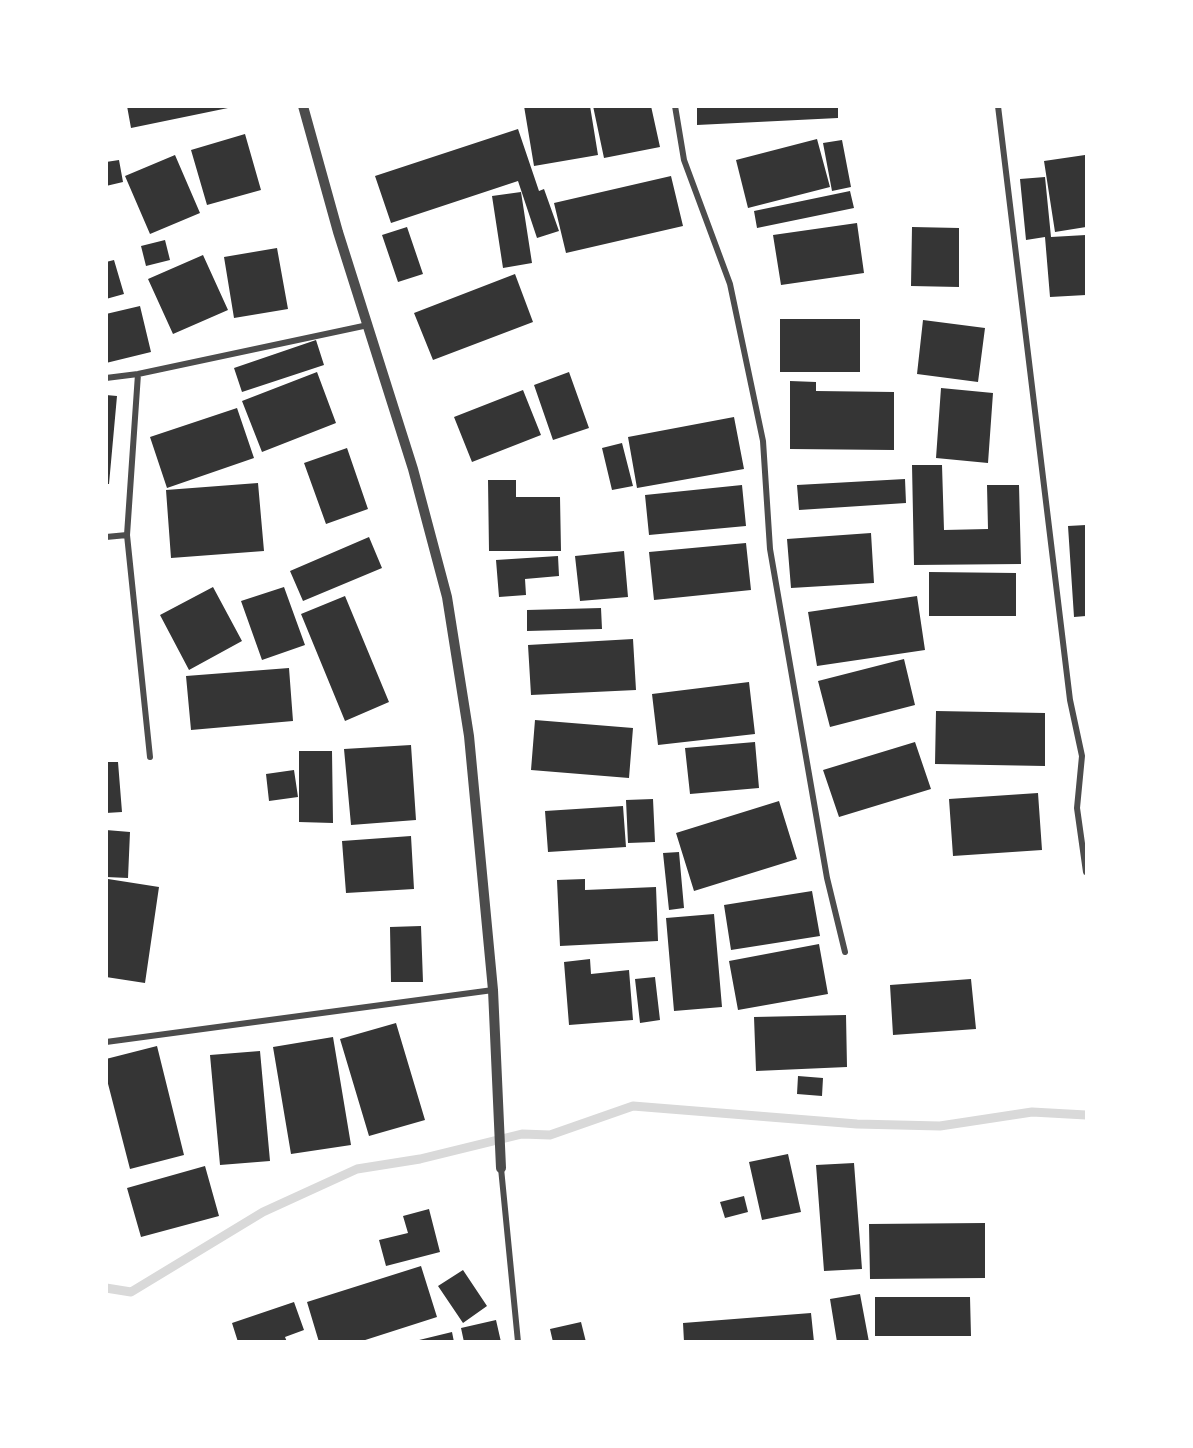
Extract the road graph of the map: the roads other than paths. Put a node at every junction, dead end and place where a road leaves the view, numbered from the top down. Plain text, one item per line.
1 (303, 106) edge
2 (675, 106) edge
3 (998, 106) edge
4 (368, 326) junction
5 (138, 374) junction
6 (106, 378) edge
7 (127, 534) junction
8 (106, 537) edge
9 (150, 757) dead end
10 (1086, 872) edge
11 (844, 952) dead end
12 (492, 990) junction
13 (106, 1042) edge
14 (501, 1168) joint
15 (518, 1341) edge

1 - 4 street
2 - 11 street
3 - 10 street
4 - 5 street
4 - 12 street
5 - 6 street
5 - 7 street
7 - 8 street
7 - 9 street
12 - 13 street
12 - 14 street
14 - 15 street

